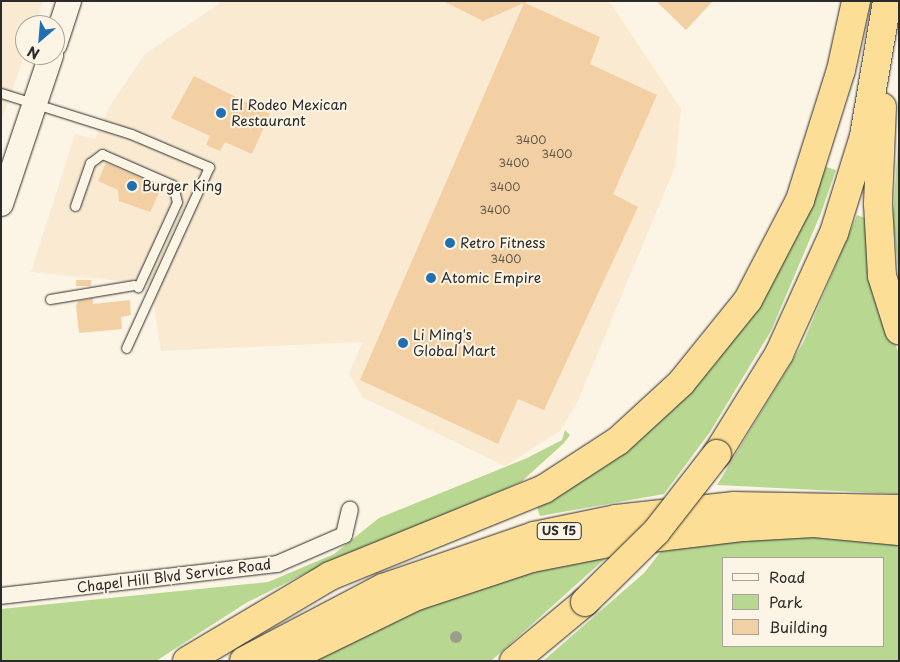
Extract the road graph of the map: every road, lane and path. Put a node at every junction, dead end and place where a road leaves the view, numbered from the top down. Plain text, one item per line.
1 (69, 1) edge
2 (856, 1) edge
3 (888, 1) edge
4 (64, 15) edge
5 (881, 49) junction
6 (48, 65) edge
7 (1, 93) edge
8 (36, 101) junction
9 (1, 204) edge
10 (75, 206) dead end
11 (50, 299) dead end
12 (899, 330) edge
13 (126, 348) dead end
14 (899, 509) edge
15 (350, 510) dead end
16 (899, 531) edge
17 (1, 596) edge
18 (187, 661) edge
19 (244, 661) edge
20 (283, 661) edge
21 (514, 661) edge

1 - 4 street
2 - 18 highway
3 - 5 highway
5 - 12 highway
5 - 21 highway, bridge
6 - 8 street
7 - 8 lane
8 - 9 street
8 - 13 lane
10 - 11 lane
14 - 19 highway, US 15
15 - 17 street, Chapel Hill Blvd Service Road
16 - 20 highway

